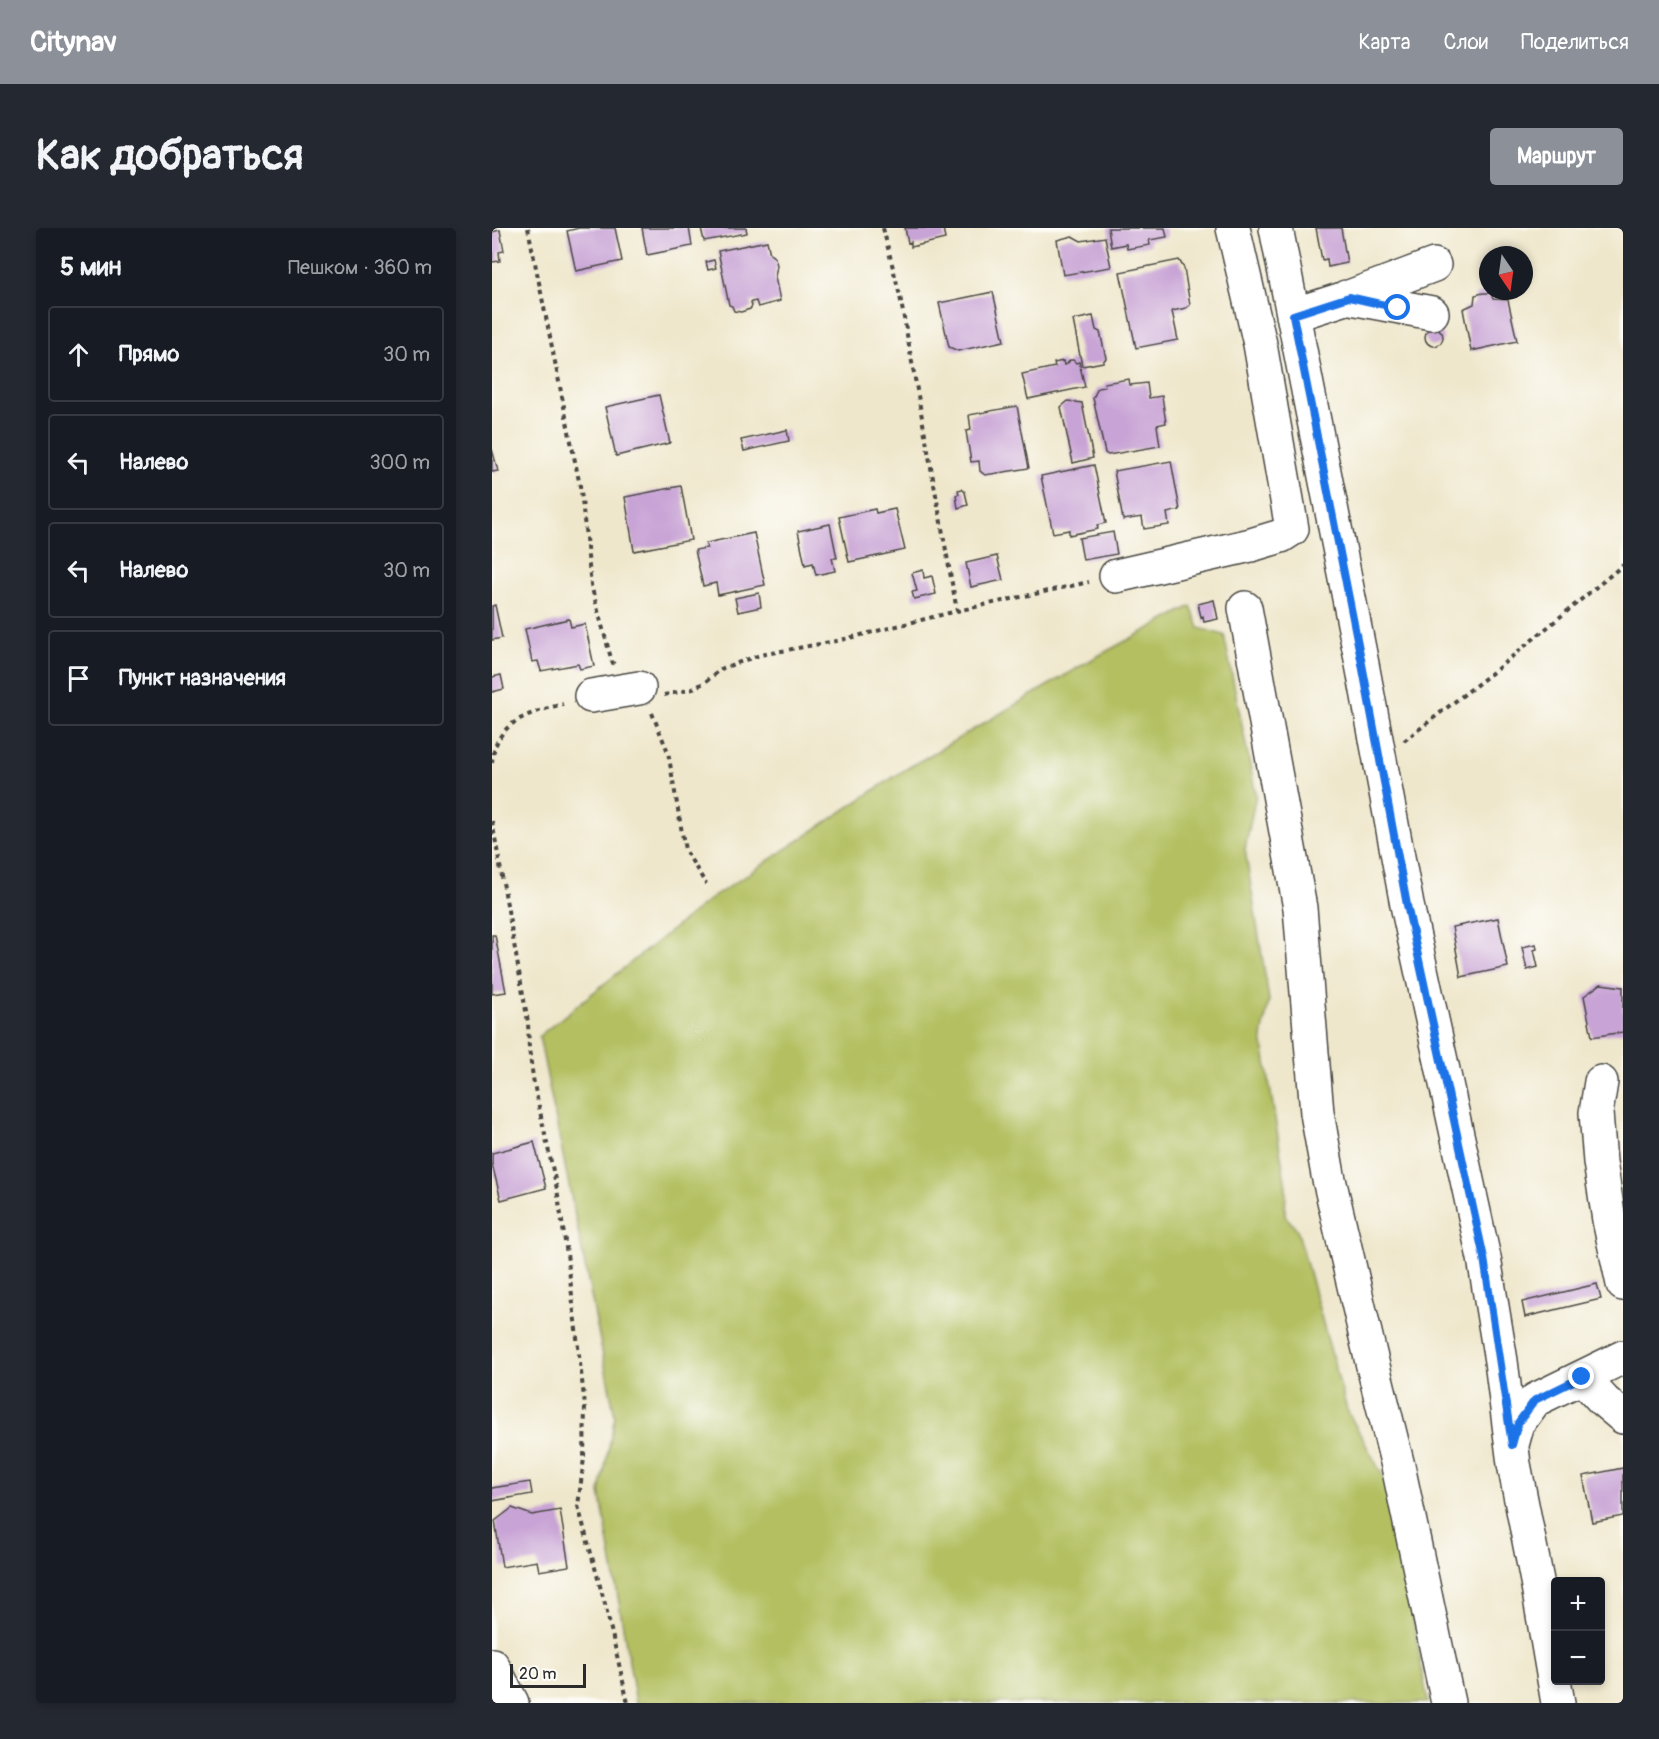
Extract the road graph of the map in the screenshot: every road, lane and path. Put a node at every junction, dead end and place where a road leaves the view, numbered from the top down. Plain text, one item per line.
1 (528, 228) edge
2 (883, 228) edge
3 (1233, 228) edge
4 (1276, 228) edge
5 (1434, 265) dead end
6 (1287, 280) junction
7 (1349, 297) junction
8 (1432, 313) dead end
9 (1293, 315) junction
10 (1623, 565) edge
11 (1116, 576) joint
12 (1245, 608) dead end
13 (957, 611) junction
14 (612, 662) junction
15 (641, 690) junction
16 (591, 696) junction
17 (1379, 755) junction
18 (492, 763) edge
19 (492, 821) edge
20 (706, 884) dead end
21 (1600, 1082) dead end
22 (1623, 1284) edge
23 (1623, 1357) edge
24 (1582, 1377) junction
25 (1623, 1418) edge
26 (1512, 1445) junction
27 (492, 1665) edge
28 (512, 1703) edge
29 (628, 1703) edge
30 (1448, 1703) edge
31 (1558, 1703) edge

1 - 14 path
2 - 13 path
3 - 11 street
4 - 6 street
5 - 7 street
6 - 7 street
6 - 9 street
7 - 8 street
7 - 9 street
9 - 17 street
10 - 17 path
11 - 13 path
12 - 30 street
13 - 15 path
14 - 15 path
14 - 16 path
15 - 16 street
15 - 20 path
16 - 18 path
17 - 26 street
19 - 29 path
21 - 22 street
23 - 24 street
24 - 25 street
24 - 26 street
26 - 31 street
27 - 28 street

